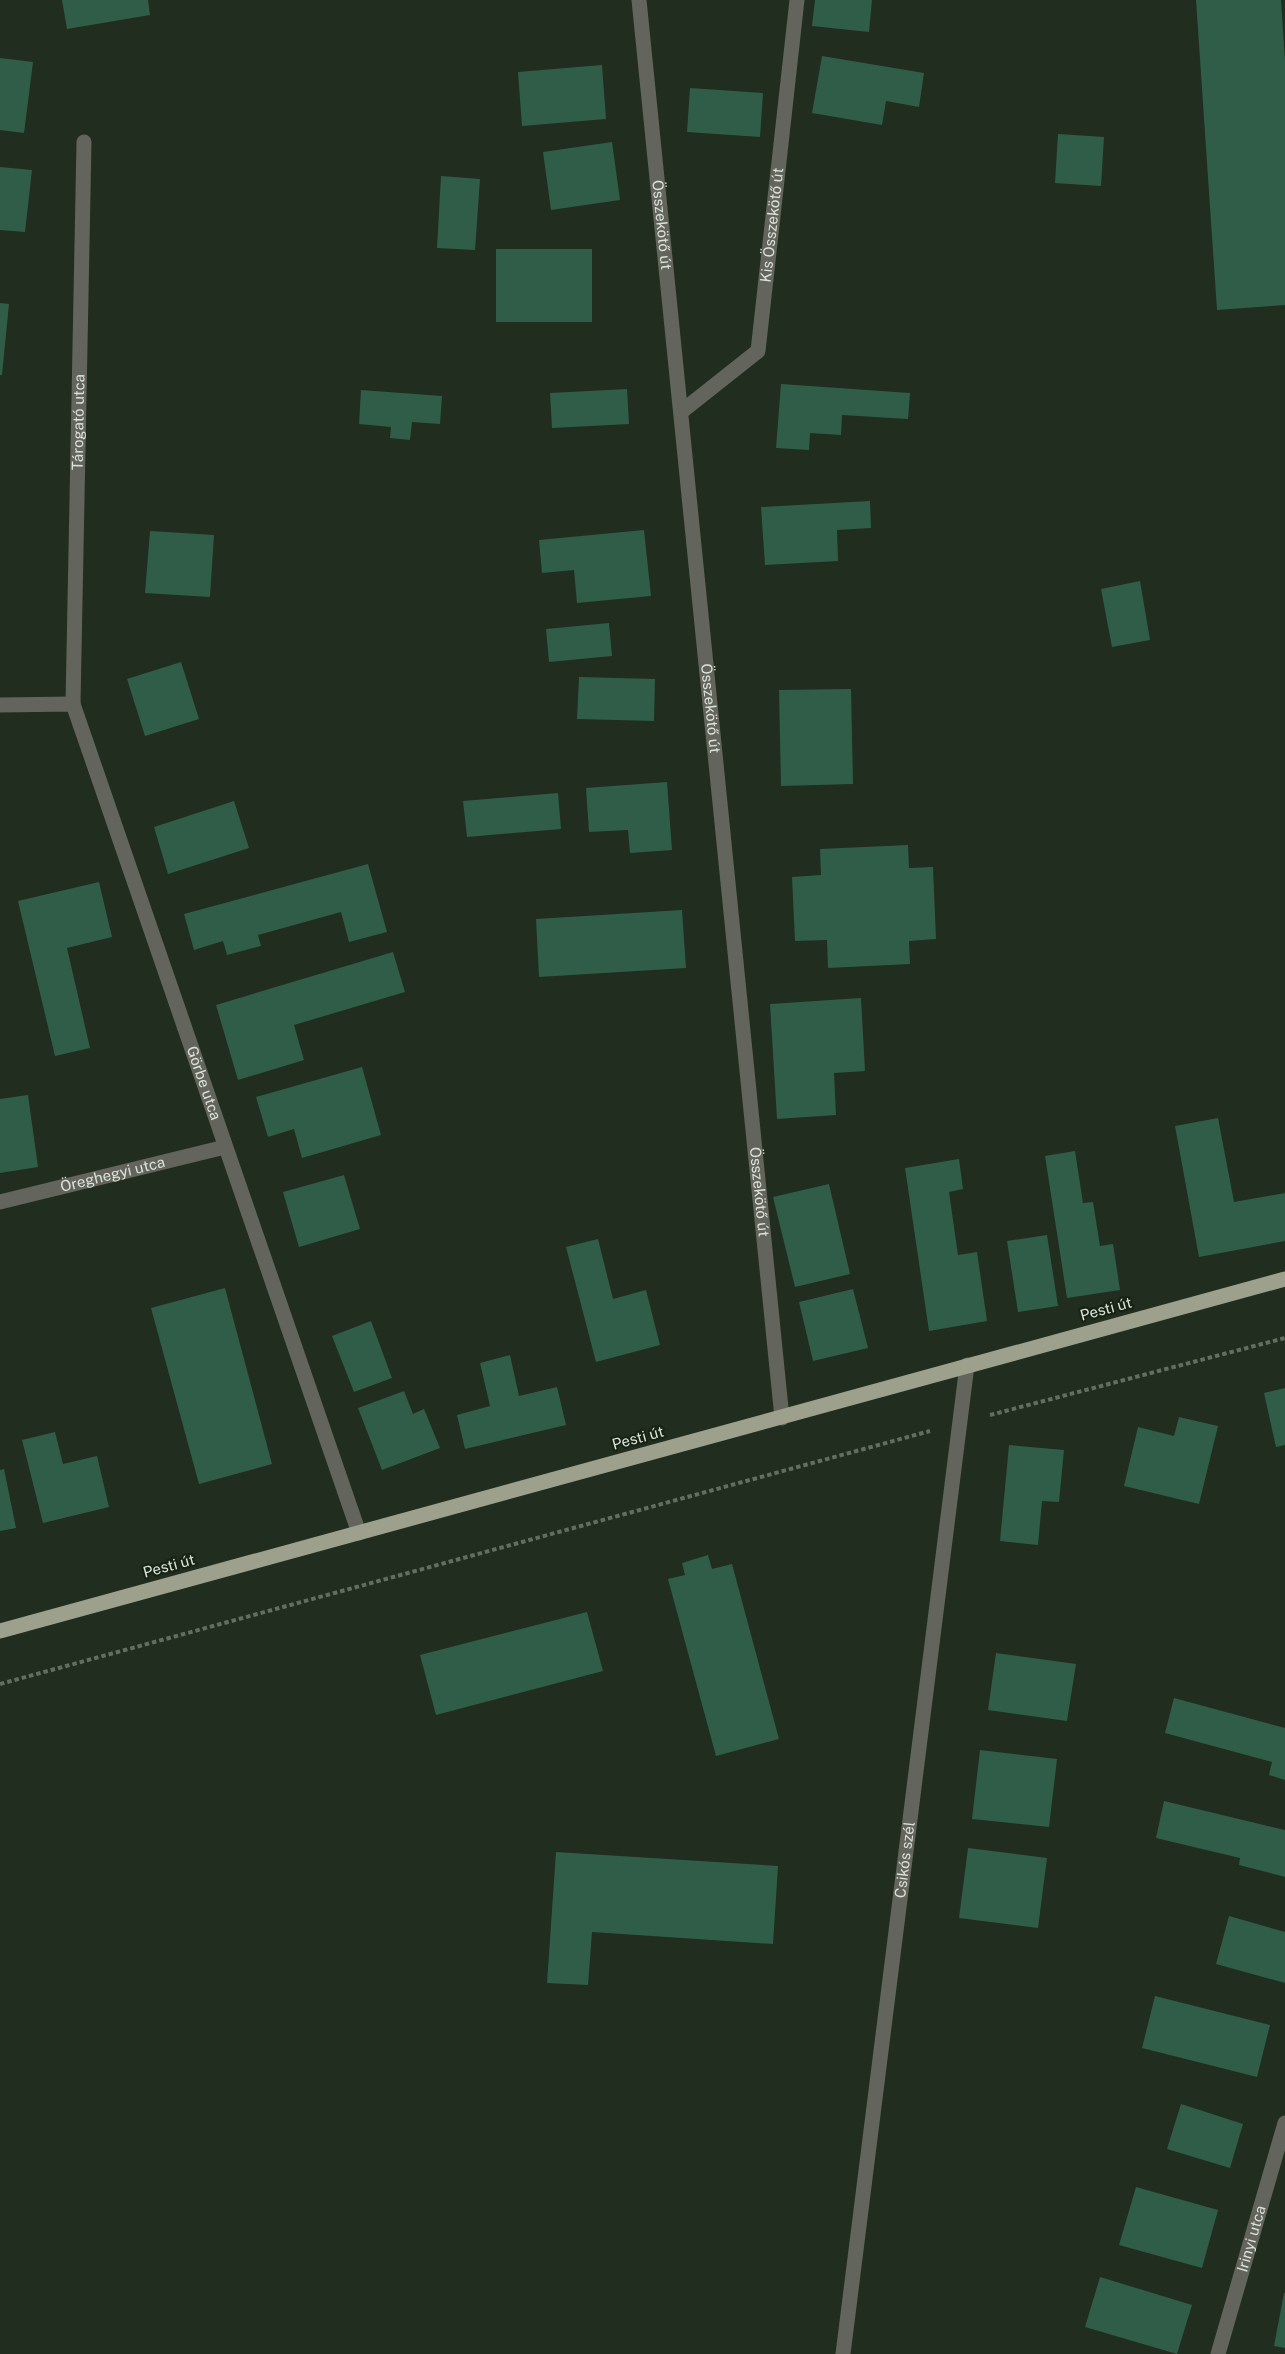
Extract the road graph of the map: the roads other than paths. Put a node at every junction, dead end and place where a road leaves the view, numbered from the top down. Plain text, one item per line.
1 (639, 0) edge
2 (796, 0) edge
3 (84, 142) dead end
4 (681, 412) junction
5 (73, 704) junction
6 (0, 705) edge
7 (225, 1147) junction
8 (0, 1202) edge
9 (1285, 1279) edge
10 (967, 1365) junction
11 (783, 1418) junction
12 (359, 1533) junction
13 (0, 1631) edge
14 (1285, 2123) edge
15 (843, 2354) edge
16 (1218, 2354) edge

1 - 4 street, Összekötő út
2 - 4 street, Kis Összekötő út
3 - 5 street, Tárogató utca
4 - 11 street, Összekötő út
5 - 6 street
5 - 7 street, Görbe utca
7 - 8 street, Öreghegyi utca
7 - 12 street, Görbe utca
9 - 10 main road, Pesti út
10 - 11 main road, Pesti út
10 - 15 street, Csikós szél
11 - 12 main road, Pesti út
12 - 13 main road, Pesti út
14 - 16 street, Irinyi utca

